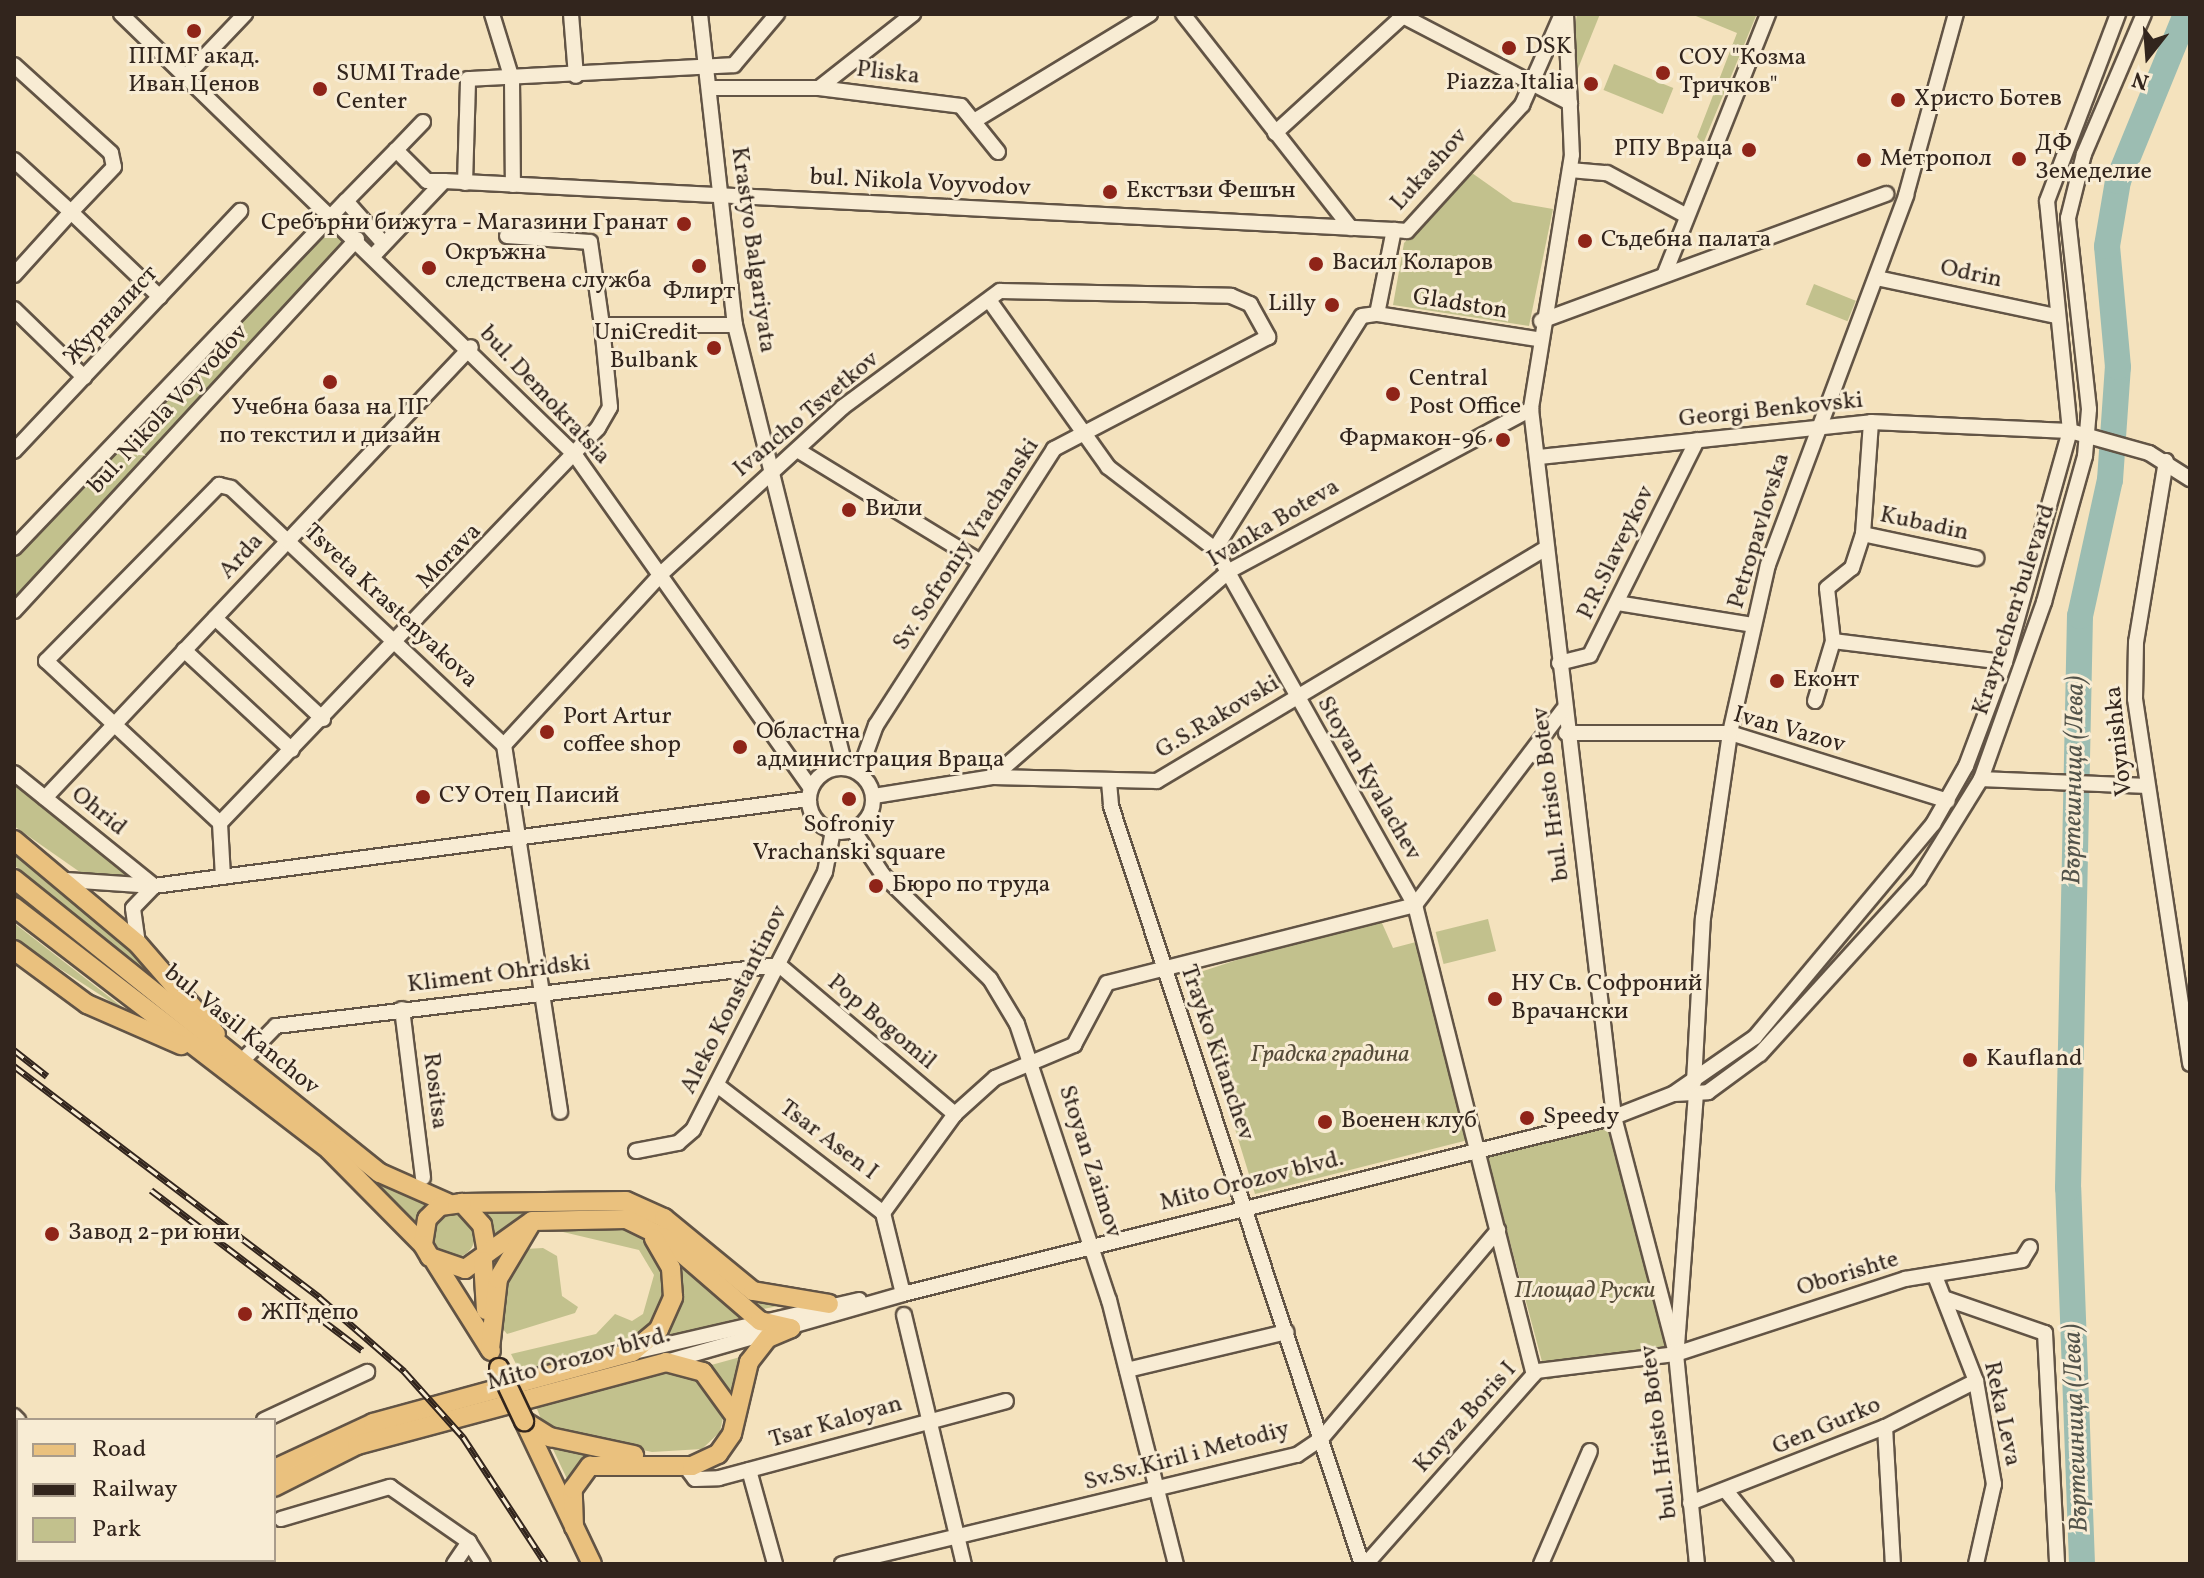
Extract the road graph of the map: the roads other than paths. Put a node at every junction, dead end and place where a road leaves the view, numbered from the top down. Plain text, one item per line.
1 (121, 14) edge
2 (245, 14) edge
3 (492, 14) edge
4 (571, 14) edge
5 (700, 14) edge
6 (777, 14) edge
7 (913, 14) edge
8 (1150, 14) edge
9 (1183, 14) edge
10 (1564, 14) edge
11 (1768, 14) edge
12 (1956, 14) edge
13 (2118, 14) edge
14 (2144, 14) edge
15 (1400, 17) edge
16 (14, 65) edge
17 (734, 65) junction
18 (707, 67) junction
19 (186, 76) junction
20 (576, 76) junction
21 (512, 79) junction
22 (1530, 85) junction
23 (710, 88) junction
24 (819, 88) junction
25 (1570, 103) junction
26 (974, 121) junction
27 (423, 122) dead end
28 (1275, 133) junction
29 (396, 150) junction
30 (998, 152) dead end
31 (14, 160) edge
32 (1570, 170) junction
33 (444, 181) junction
34 (465, 183) junction
35 (513, 185) junction
36 (1886, 194) dead end
37 (720, 197) junction
38 (346, 201) junction
39 (240, 211) dead end
40 (71, 212) junction
41 (1685, 215) junction
42 (333, 216) junction
43 (1351, 228) junction
44 (1394, 230) junction
45 (507, 236) dead end
46 (357, 239) junction
47 (379, 250) junction
48 (1665, 273) junction
49 (14, 275) edge
50 (1877, 278) junction
51 (160, 297) junction
52 (989, 300) junction
53 (14, 309) edge
54 (1377, 314) junction
55 (1256, 315) joint
56 (2056, 316) junction
57 (1541, 321) junction
58 (602, 325) junction
59 (735, 325) junction
60 (1537, 339) junction
61 (471, 347) junction
62 (84, 377) junction
63 (1531, 409) junction
64 (1871, 422) junction
65 (1817, 426) junction
66 (1084, 427) junction
67 (2070, 431) junction
68 (2096, 436) junction
69 (1697, 440) junction
70 (14, 450) edge
71 (799, 451) junction
72 (575, 455) junction
73 (1539, 457) junction
74 (2166, 461) junction
75 (770, 474) junction
76 (2190, 479) edge
77 (1863, 534) junction
78 (287, 541) junction
79 (14, 548) edge
80 (1547, 548) junction
81 (1215, 549) junction
82 (1976, 558) dead end
83 (981, 562) junction
84 (1229, 571) junction
85 (663, 572) junction
86 (1617, 603) junction
87 (14, 611) edge
88 (215, 618) junction
89 (1753, 625) junction
90 (1833, 641) junction
91 (397, 642) junction
92 (184, 650) junction
93 (2005, 662) junction
94 (1559, 663) junction
95 (1296, 697) junction
96 (1815, 701) dead end
97 (1563, 710) junction
98 (323, 719) junction
99 (112, 727) junction
100 (1566, 733) junction
101 (1730, 733) junction
102 (504, 745) junction
103 (292, 750) junction
104 (852, 770) junction
105 (14, 773) edge
106 (993, 777) junction
107 (1981, 779) junction
108 (1109, 782) junction
109 (2147, 786) junction
110 (810, 794) junction
111 (874, 796) junction
112 (45, 798) junction
113 (1948, 801) junction
114 (220, 823) junction
115 (853, 830) junction
116 (833, 831) junction
117 (518, 838) junction
118 (14, 840) edge
119 (223, 877) junction
120 (14, 879) edge
121 (66, 880) junction
122 (154, 886) junction
123 (1415, 905) junction
124 (14, 907) edge
125 (138, 944) junction
126 (14, 950) edge
127 (779, 965) junction
128 (1165, 970) junction
129 (541, 990) junction
130 (2183, 1005) edge
131 (402, 1009) junction
132 (230, 1060) junction
133 (1032, 1064) junction
134 (2190, 1064) edge
135 (717, 1085) junction
136 (1695, 1089) junction
137 (560, 1112) dead end
138 (955, 1114) junction
139 (1614, 1117) junction
140 (636, 1151) dead end
141 (1476, 1151) junction
142 (423, 1178) dead end
143 (455, 1203) junction
144 (1245, 1209) junction
145 (883, 1213) junction
146 (626, 1219) junction
147 (532, 1221) junction
148 (1498, 1230) junction
149 (423, 1245) junction
150 (1093, 1247) junction
151 (2030, 1247) dead end
152 (485, 1257) junction
153 (435, 1262) junction
154 (1935, 1276) junction
155 (903, 1294) junction
156 (1944, 1298) junction
157 (829, 1304) junction
158 (904, 1315) dead end
159 (760, 1321) junction
160 (791, 1328) junction
161 (1287, 1332) junction
162 (490, 1349) junction
163 (632, 1352) junction
164 (1676, 1354) junction
165 (666, 1362) junction
166 (1127, 1370) junction
167 (367, 1372) dead end
168 (1534, 1374) junction
169 (1976, 1381) junction
170 (1006, 1401) dead end
171 (735, 1416) junction
172 (268, 1418) edge
173 (929, 1419) junction
174 (524, 1421) junction
175 (1885, 1427) junction
176 (1321, 1439) junction
177 (1590, 1451) dead end
178 (683, 1467) junction
179 (276, 1468) edge
180 (749, 1470) junction
181 (276, 1486) edge
182 (1157, 1491) junction
183 (1727, 1492) junction
184 (1690, 1503) junction
185 (281, 1519) dead end
186 (574, 1527) junction
187 (958, 1537) junction
188 (469, 1542) junction
189 (904, 1557) edge
190 (454, 1564) edge
191 (483, 1564) edge
192 (592, 1564) edge
193 (775, 1564) edge
194 (842, 1564) edge
195 (964, 1564) edge
196 (1176, 1564) edge
197 (1364, 1564) edge
198 (1541, 1564) edge
199 (1697, 1564) edge
200 (1786, 1564) edge
201 (1893, 1564) edge
202 (1976, 1564) edge
203 (2057, 1564) edge

1 - 19 street, bul. Demokratsia
2 - 19 street
3 - 21 street
4 - 20 street
5 - 18 street, Krastyo Balgariyata
6 - 17 street
7 - 24 street
8 - 26 street
9 - 28 street
10 - 22 street, Lukashov
10 - 25 street, bul. Hristo Botev
11 - 41 street
12 - 50 street, Petropavlovska
13 - 56 street, Krayrechen bulevard
14 - 68 street, Krayrechen bulevard
15 - 22 street
15 - 28 street
16 - 40 street
17 - 18 street
17 - 23 street
18 - 20 street
18 - 23 street, Krastyo Balgariyata
19 - 42 street, bul. Demokratsia
20 - 21 street
21 - 34 street
21 - 35 street
22 - 25 street
22 - 44 street, Lukashov
23 - 24 street, Pliska
23 - 37 street, Krastyo Balgariyata
24 - 26 street, Pliska
25 - 32 street, bul. Hristo Botev
26 - 30 street, Pliska
27 - 29 street, bul. Nikola Voyvodov
28 - 43 street
29 - 33 street
29 - 38 street, bul. Nikola Voyvodov
31 - 40 street
32 - 41 street
32 - 57 street, bul. Hristo Botev
33 - 34 street, bul. Nikola Voyvodov
33 - 47 street
34 - 35 street, bul. Nikola Voyvodov
35 - 37 street, bul. Nikola Voyvodov
36 - 48 street
37 - 43 street, bul. Nikola Voyvodov
37 - 59 street, Krastyo Balgariyata
38 - 42 street, bul. Nikola Voyvodov
38 - 47 street
39 - 51 street, Журналист
40 - 49 street
40 - 51 street
41 - 48 street
42 - 46 street, bul. Demokratsia
42 - 79 street, bul. Nikola Voyvodov
43 - 44 street, bul. Nikola Voyvodov
44 - 54 street, Lukashov
45 - 58 street, Morava
46 - 47 street, bul. Demokratsia
46 - 87 street, bul. Nikola Voyvodov
47 - 61 street, bul. Demokratsia
48 - 57 street
50 - 56 street, Odrin
50 - 65 street, Petropavlovska
51 - 62 street, Журналист
52 - 55 street, Ivancho Tsvetkov
52 - 66 street, Stoyan Kyalachev
52 - 71 street, Ivancho Tsvetkov
53 - 62 street
54 - 60 street, Gladston
54 - 81 street
55 - 66 street, Sv. Sofroniy Vrachanski
56 - 67 street, Krayrechen bulevard
57 - 60 street, bul. Hristo Botev
58 - 59 street
58 - 72 street, Morava
59 - 75 street, Krastyo Balgariyata
60 - 63 street, bul. Hristo Botev
61 - 72 street, bul. Demokratsia
61 - 78 street, Arda
62 - 70 street, Журналист
63 - 73 street, bul. Hristo Botev
63 - 84 street, Ivanka Boteva
64 - 65 street, Georgi Benkovski
64 - 67 street, Georgi Benkovski
64 - 77 street
65 - 69 street, Georgi Benkovski
65 - 89 street, Petropavlovska
66 - 81 street, Stoyan Kyalachev
66 - 83 street, Sv. Sofroniy Vrachanski
67 - 68 street, Georgi Benkovski
67 - 93 street, Krayrechen bulevard
68 - 74 street, Georgi Benkovski
68 - 107 street, Krayrechen bulevard
69 - 73 street, Georgi Benkovski
69 - 86 street, P.R.Slaveykov
71 - 75 street, Ivancho Tsvetkov
71 - 83 street
72 - 85 street, bul. Demokratsia
72 - 91 street, Morava
73 - 80 street, bul. Hristo Botev
74 - 76 street, Georgi Benkovski
74 - 109 street, Voynishka
75 - 85 street, Ivancho Tsvetkov
75 - 104 street, Krastyo Balgariyata
77 - 82 street, Kubadin
77 - 90 street
78 - 88 street, Arda
78 - 91 street, Tsveta Krastenyakova
78 - 99 street, Tsveta Krastenyakova
80 - 94 street, bul. Hristo Botev
80 - 95 street, G.S.Rakovski
81 - 84 street, Stoyan Kyalachev
83 - 104 street, Sv. Sofroniy Vrachanski
84 - 95 street, Stoyan Kyalachev
84 - 106 street, Ivanka Boteva
85 - 102 street, Ivancho Tsvetkov
85 - 110 street, bul. Demokratsia
86 - 89 street
86 - 94 street, P.R.Slaveykov
88 - 92 street, Arda
88 - 98 street
89 - 101 street, Petropavlovska
90 - 93 street
90 - 96 street
91 - 98 street, Morava
91 - 102 street, Tsveta Krastenyakova
92 - 99 street, Arda
92 - 103 street
93 - 113 street, Krayrechen bulevard
94 - 97 street, bul. Hristo Botev
95 - 108 street, G.S.Rakovski
95 - 123 street, Stoyan Kyalachev
97 - 100 street, bul. Hristo Botev
97 - 123 street
98 - 103 street, Morava
99 - 112 street, Arda
99 - 114 street
100 - 101 street, Ivan Vazov
100 - 139 street, bul. Hristo Botev
101 - 113 street, Ivan Vazov
101 - 136 street, Petropavlovska
102 - 117 street
103 - 114 street, Morava
104 - 110 street
104 - 111 street
105 - 112 street, Ohrid
106 - 108 street, G.S.Rakovski
106 - 111 street, G.S.Rakovski
107 - 109 street
107 - 136 street, Krayrechen bulevard
108 - 128 street, Trayko Kitanchev
109 - 130 street, Voynishka
110 - 116 street
110 - 117 street
111 - 115 street
112 - 122 street, Ohrid
113 - 136 street, Krayrechen bulevard
114 - 119 street
115 - 116 street
115 - 133 street, Stoyan Zaimov
116 - 127 street, Aleko Konstantinov
117 - 119 street
117 - 129 street
118 - 121 main road
119 - 122 street
120 - 132 main road, bul. Vasil Kanchov
121 - 122 street
121 - 125 main road
122 - 125 street
123 - 128 street
123 - 141 street, Stoyan Kyalachev
124 - 132 main road, bul. Vasil Kanchov
125 - 132 main road
126 - 132 main road
127 - 129 street, Kliment Ohridski
127 - 135 street, Aleko Konstantinov
127 - 138 street, Pop Bogomil
128 - 133 street
128 - 144 street, Trayko Kitanchev
129 - 131 street, Kliment Ohridski
129 - 137 street
130 - 134 street, Voynishka
131 - 132 street, Kliment Ohridski
131 - 142 street, Rositsa
132 - 143 main road, bul. Vasil Kanchov
132 - 149 main road, bul. Vasil Kanchov
133 - 138 street
133 - 150 street, Stoyan Zaimov
135 - 140 street, Aleko Konstantinov
135 - 145 street, Tsar Asen I
136 - 139 street
136 - 164 street, Petropavlovska
138 - 145 street
139 - 141 street, Mito Orozov blvd.
139 - 164 street, bul. Hristo Botev
141 - 144 street, Mito Orozov blvd.
141 - 148 street, Stoyan Kyalachev
143 - 149 main road
143 - 152 main road
143 - 157 main road
144 - 150 street, Mito Orozov blvd.
144 - 161 street, Trayko Kitanchev
145 - 155 street, Tsar Asen I
146 - 147 main road
146 - 159 main road
146 - 163 main road
147 - 152 main road
147 - 162 main road
148 - 168 street, Stoyan Kyalachev
148 - 176 street, Sv.Sv.Kiril i Metodiy
149 - 153 main road
150 - 155 street, Mito Orozov blvd.
150 - 166 street, Stoyan Zaimov
151 - 154 street, Oborishte
152 - 153 main road
152 - 162 main road
153 - 162 main road
154 - 156 street, Reka Leva
154 - 164 street, Oborishte
155 - 157 street, Mito Orozov blvd.
155 - 160 street, Mito Orozov blvd.
156 - 169 street, Reka Leva
156 - 203 street
157 - 159 street, Mito Orozov blvd.
158 - 173 street
159 - 160 main road
159 - 163 street, Mito Orozov blvd.
160 - 165 street, Mito Orozov blvd.
160 - 171 main road
161 - 166 street
161 - 176 street, Trayko Kitanchev
162 - 174 main road, bridge
163 - 179 main road, Mito Orozov blvd.
164 - 168 street, Knyaz Boris I
164 - 184 street, bul. Hristo Botev
165 - 171 main road
165 - 181 main road, Mito Orozov blvd.
166 - 182 street, Stoyan Zaimov
167 - 172 street
168 - 197 street, Knyaz Boris I
169 - 175 street, Gen Gurko
169 - 202 street, Reka Leva
170 - 173 street, Tsar Kaloyan
171 - 178 main road
173 - 180 street, Tsar Kaloyan
173 - 187 street
174 - 178 main road
174 - 186 main road
175 - 183 street, Gen Gurko
175 - 201 street
176 - 182 street, Sv.Sv.Kiril i Metodiy
176 - 197 street, Trayko Kitanchev
177 - 198 street
178 - 180 street, Tsar Kaloyan
178 - 186 main road
180 - 193 street
182 - 187 street, Sv.Sv.Kiril i Metodiy
182 - 196 street, Stoyan Zaimov
183 - 184 street, Gen Gurko
183 - 200 street
184 - 199 street, bul. Hristo Botev
185 - 188 street
186 - 192 main road
187 - 189 street, Sv.Sv.Kiril i Metodiy
187 - 195 street
188 - 190 street
188 - 191 street
189 - 194 street, Sv.Sv.Kiril i Metodiy

